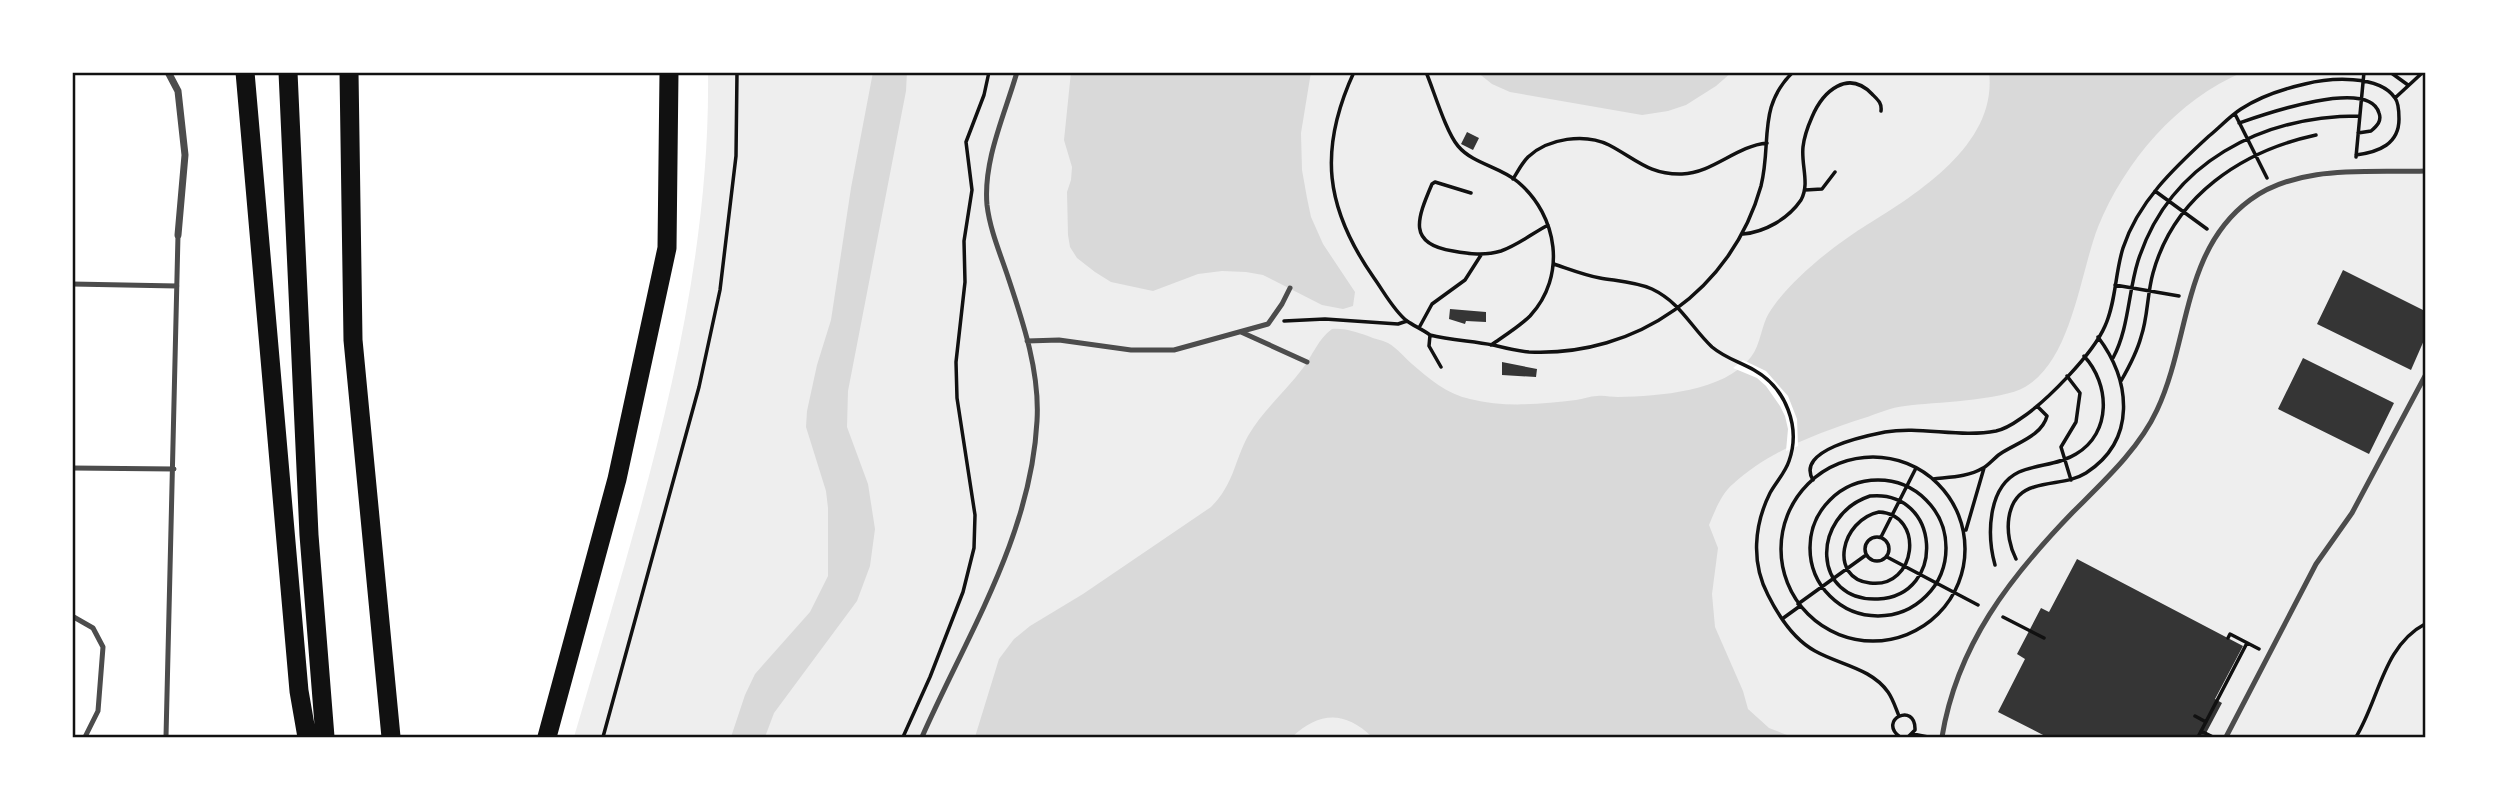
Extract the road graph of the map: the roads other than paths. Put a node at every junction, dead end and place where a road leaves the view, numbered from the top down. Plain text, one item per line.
1 (168, 72) edge
2 (245, 72) edge
3 (288, 72) edge
4 (349, 72) edge
5 (669, 72) edge
6 (1017, 72) edge
7 (2425, 172) edge
8 (178, 235) joint
9 (72, 284) edge
10 (177, 286) junction
11 (1290, 288) dead end
12 (1241, 332) junction
13 (1027, 341) junction
14 (1307, 362) dead end
15 (2425, 376) edge
16 (72, 468) edge
17 (174, 469) junction
18 (72, 616) edge
19 (85, 737) edge
20 (166, 737) edge
21 (307, 737) edge
22 (325, 737) edge
23 (391, 737) edge
24 (547, 737) edge
25 (922, 737) edge
26 (1942, 737) edge
27 (2226, 737) edge

1 - 8 street
2 - 21 highway
3 - 22 highway
4 - 23 highway
5 - 24 highway
6 - 13 lane
7 - 26 lane
8 - 10 lane
9 - 10 lane
10 - 17 lane
11 - 12 lane
12 - 13 lane
12 - 14 lane
13 - 25 lane
15 - 27 lane
16 - 17 lane
17 - 20 lane
18 - 19 lane

